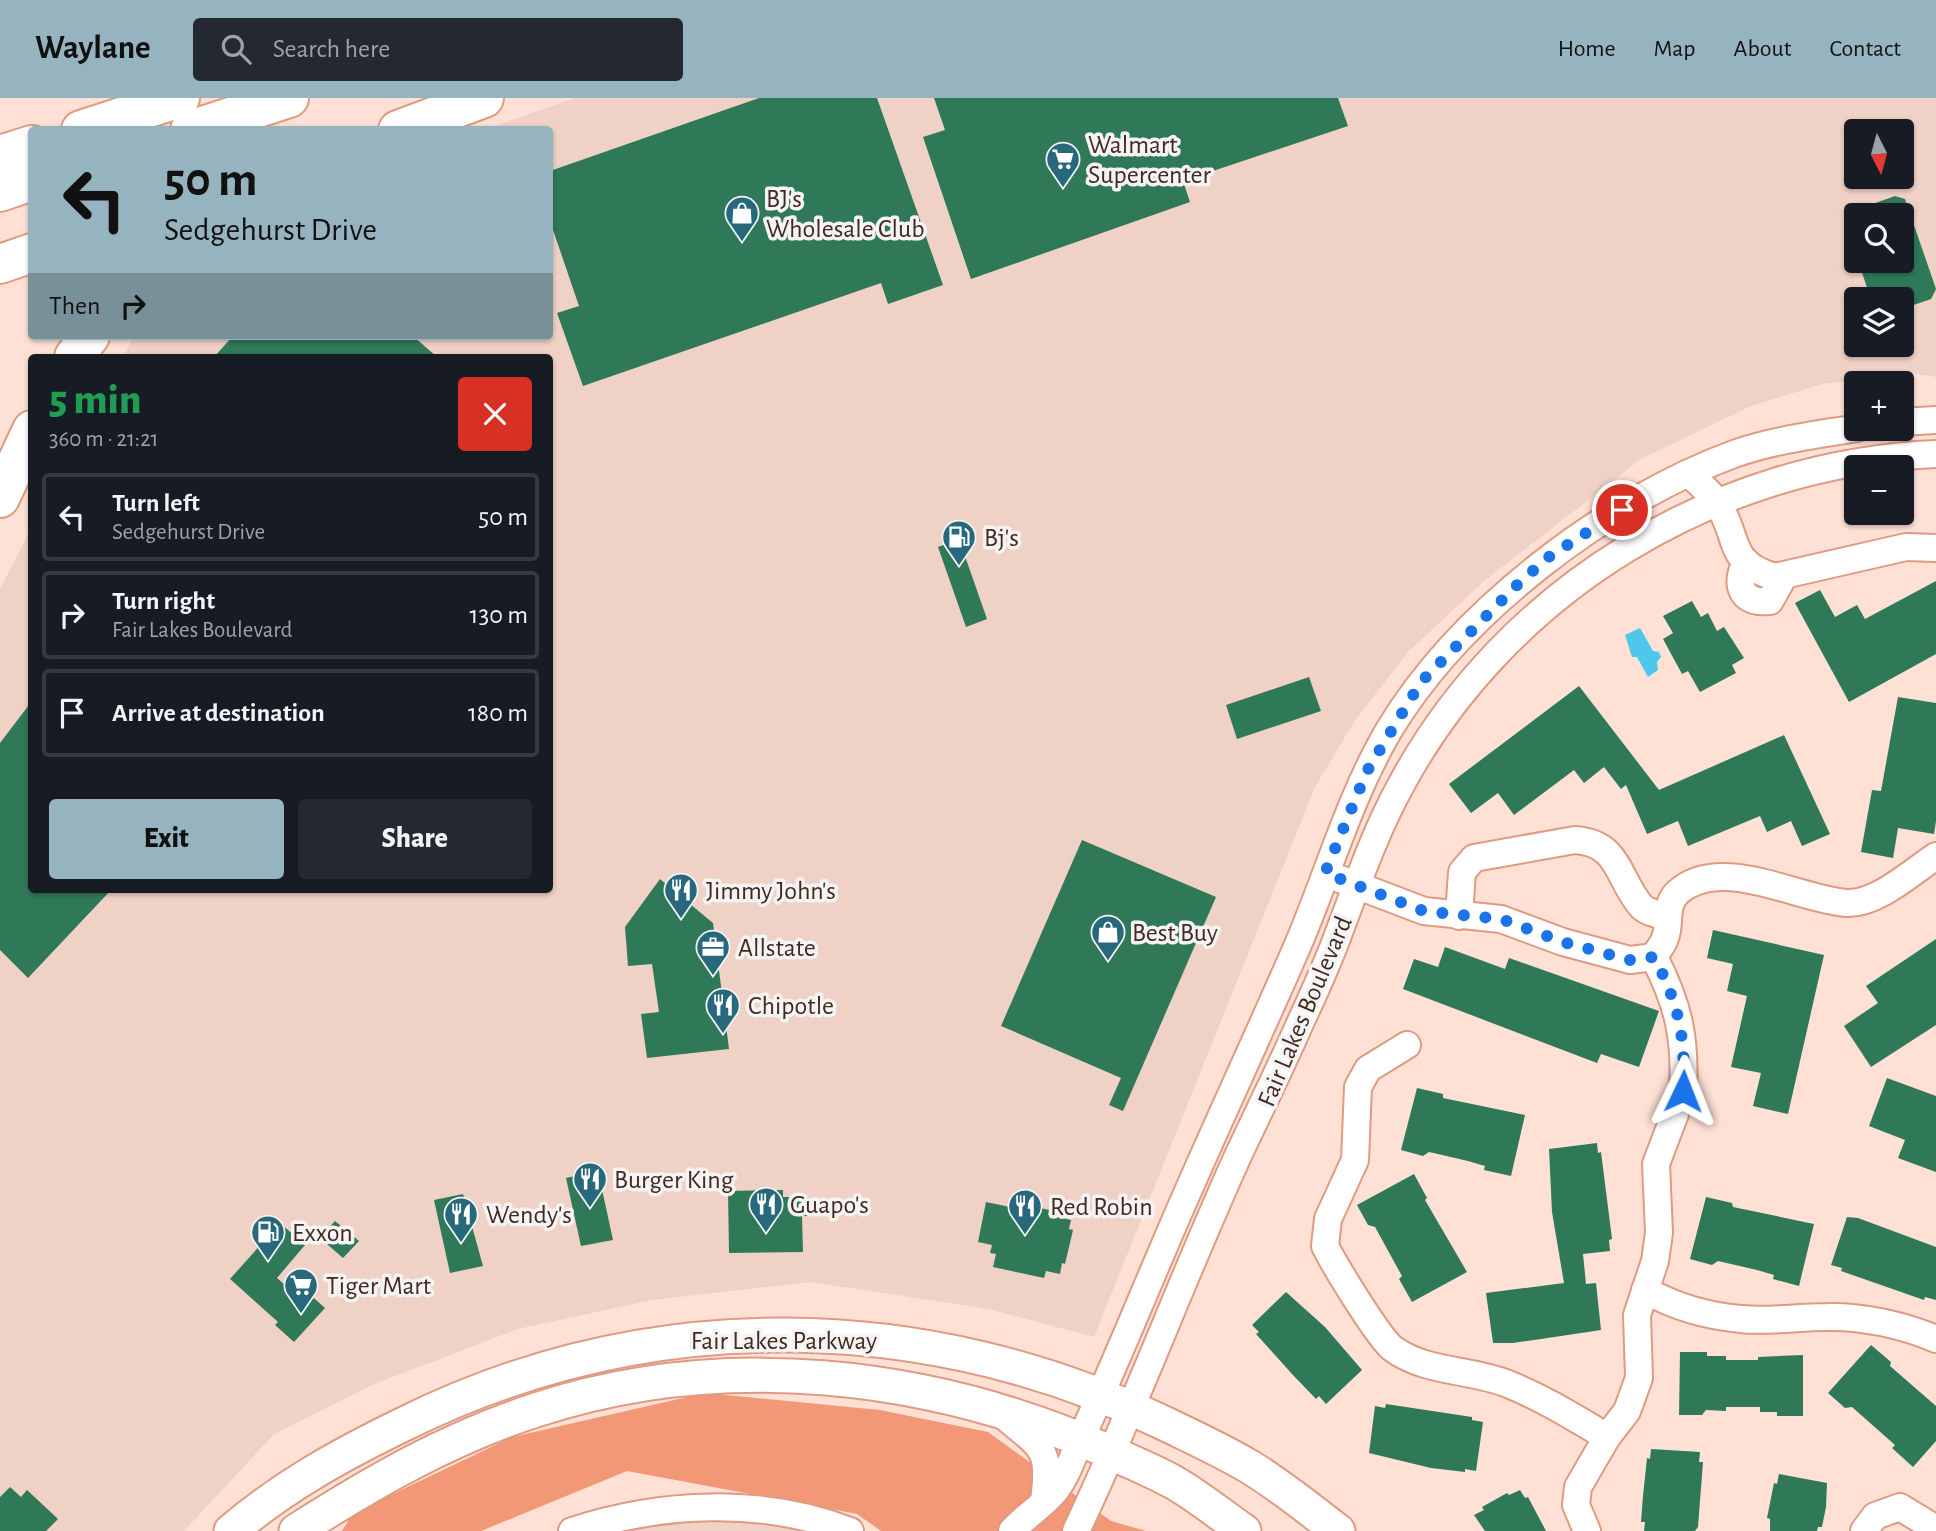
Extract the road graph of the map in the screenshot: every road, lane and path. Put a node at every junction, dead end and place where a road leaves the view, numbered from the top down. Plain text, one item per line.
1 (180, 98) edge
2 (289, 98) edge
3 (484, 98) edge
4 (92, 126) edge
5 (202, 126) edge
6 (409, 126) edge
7 (28, 146) edge
8 (0, 155) edge
9 (28, 182) edge
10 (0, 192) edge
11 (28, 254) edge
12 (0, 264) edge
13 (87, 340) edge
14 (76, 354) edge
15 (1936, 420) edge
16 (1914, 421) edge
17 (1844, 430) edge
18 (28, 439) edge
19 (1936, 454) edge
20 (1721, 460) junction
21 (1689, 473) junction
22 (0, 499) edge
23 (1717, 502) junction
24 (1936, 548) edge
25 (1936, 856) edge
26 (1325, 873) junction
27 (1356, 886) junction
28 (1459, 916) junction
29 (1666, 917) junction
30 (1654, 957) junction
31 (1407, 1045) dead end
32 (1645, 1290) junction
33 (1936, 1339) edge
34 (1116, 1401) junction
35 (996, 1410) junction
36 (1607, 1437) junction
37 (1080, 1440) junction
38 (1113, 1454) junction
39 (1044, 1503) junction
40 (1936, 1529) edge
41 (231, 1531) edge
42 (296, 1531) edge
43 (572, 1531) edge
44 (850, 1531) edge
45 (1012, 1531) edge
46 (1076, 1531) edge
47 (1244, 1531) edge
48 (1338, 1531) edge
49 (1587, 1531) edge
50 (1864, 1531) edge

1 - 4 highway
2 - 5 highway
3 - 6 highway
7 - 8 highway
9 - 10 highway
11 - 12 highway
13 - 14 highway
15 - 16 street
17 - 20 street, Fair Lakes Boulevard
18 - 22 highway
19 - 23 street, Fair Lakes Boulevard
20 - 21 street, Fair Lakes Boulevard
20 - 23 street
21 - 23 street
21 - 26 street, Fair Lakes Boulevard
23 - 24 street
23 - 27 street, Fair Lakes Boulevard
25 - 29 street
26 - 27 street
26 - 34 street, Fair Lakes Boulevard
27 - 28 street
27 - 34 street, Fair Lakes Boulevard
28 - 29 street
28 - 30 street
29 - 30 street
30 - 32 street
31 - 36 street
32 - 33 street
32 - 36 street
34 - 37 street, Fair Lakes Boulevard
34 - 38 street, Fair Lakes Boulevard
34 - 41 main road, Fair Lakes Parkway
34 - 48 main road, Fair Lakes Parkway
35 - 37 main road, Fair Lakes Parkway
35 - 39 street
35 - 42 main road, Fair Lakes Parkway
36 - 49 street
37 - 38 main road, Fair Lakes Parkway
37 - 39 street, Fair Lakes Boulevard
38 - 46 street, Fair Lakes Boulevard
38 - 47 main road, Fair Lakes Parkway
39 - 45 street, Fair Lakes Boulevard
40 - 50 street
43 - 44 street

